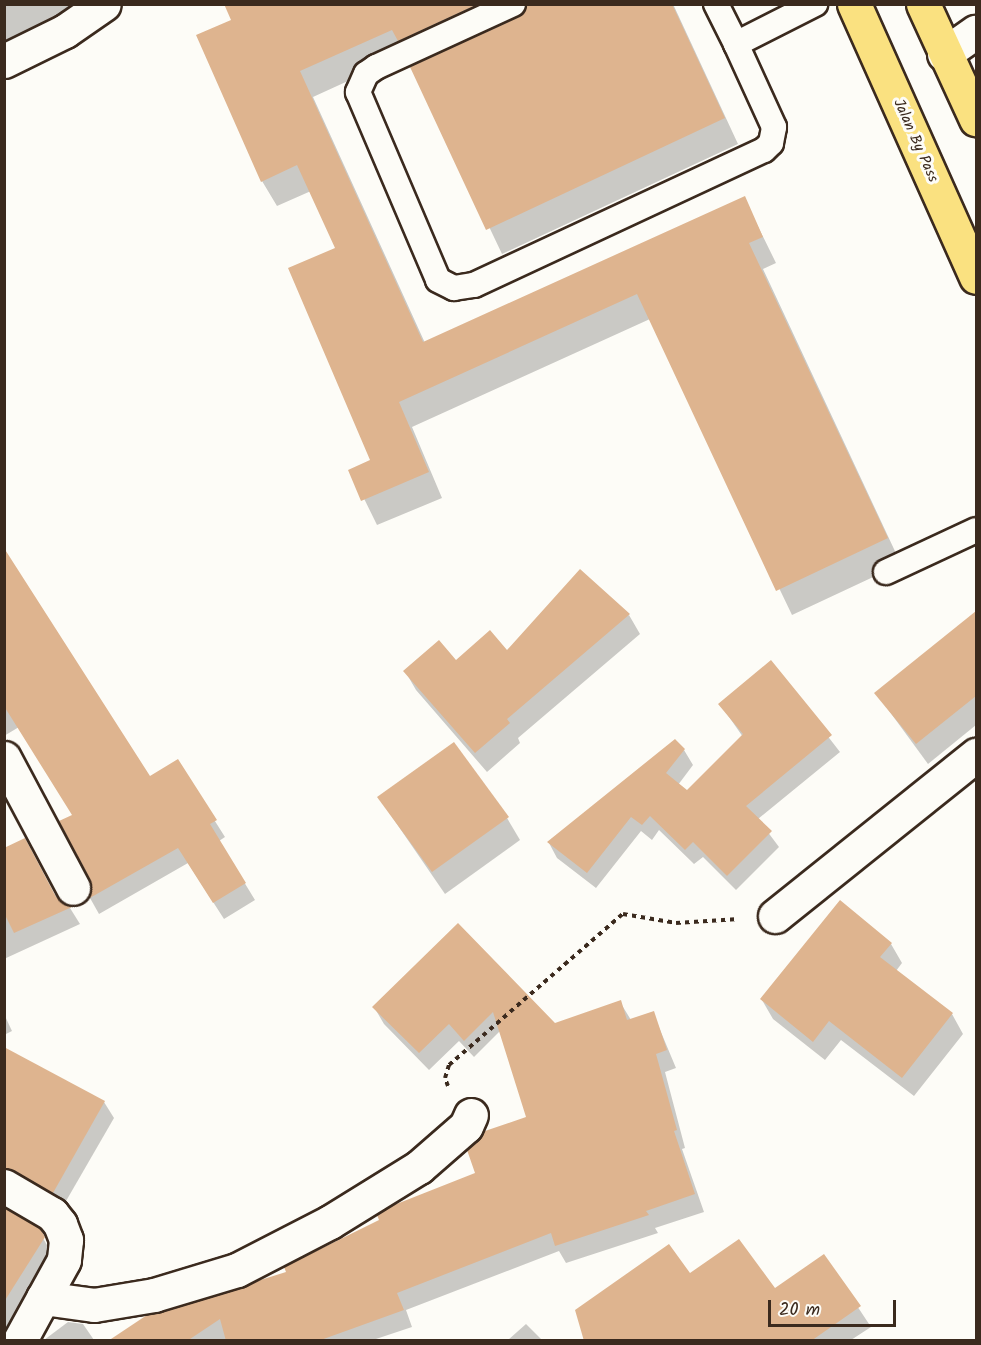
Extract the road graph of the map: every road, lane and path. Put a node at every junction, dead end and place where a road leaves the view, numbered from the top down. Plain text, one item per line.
1 (104, 4) edge
2 (513, 4) edge
3 (716, 4) edge
4 (815, 4) edge
5 (854, 4) edge
6 (923, 4) edge
7 (976, 32) edge
8 (736, 44) junction
9 (944, 54) junction
10 (4, 61) edge
11 (976, 119) edge
12 (976, 277) edge
13 (976, 530) edge
14 (886, 572) dead end
15 (976, 755) edge
16 (4, 758) edge
17 (73, 888) dead end
18 (775, 916) joint
19 (471, 1115) joint
20 (4, 1186) edge
21 (43, 1298) junction
22 (20, 1341) edge

1 - 10 street
2 - 8 lane
3 - 8 lane
4 - 8 lane
5 - 12 highway, Jalan By Pass
6 - 9 highway
7 - 9 street
9 - 11 highway
13 - 14 lane
15 - 18 street
16 - 17 street
18 - 19 path
19 - 21 street
20 - 21 street
21 - 22 street

